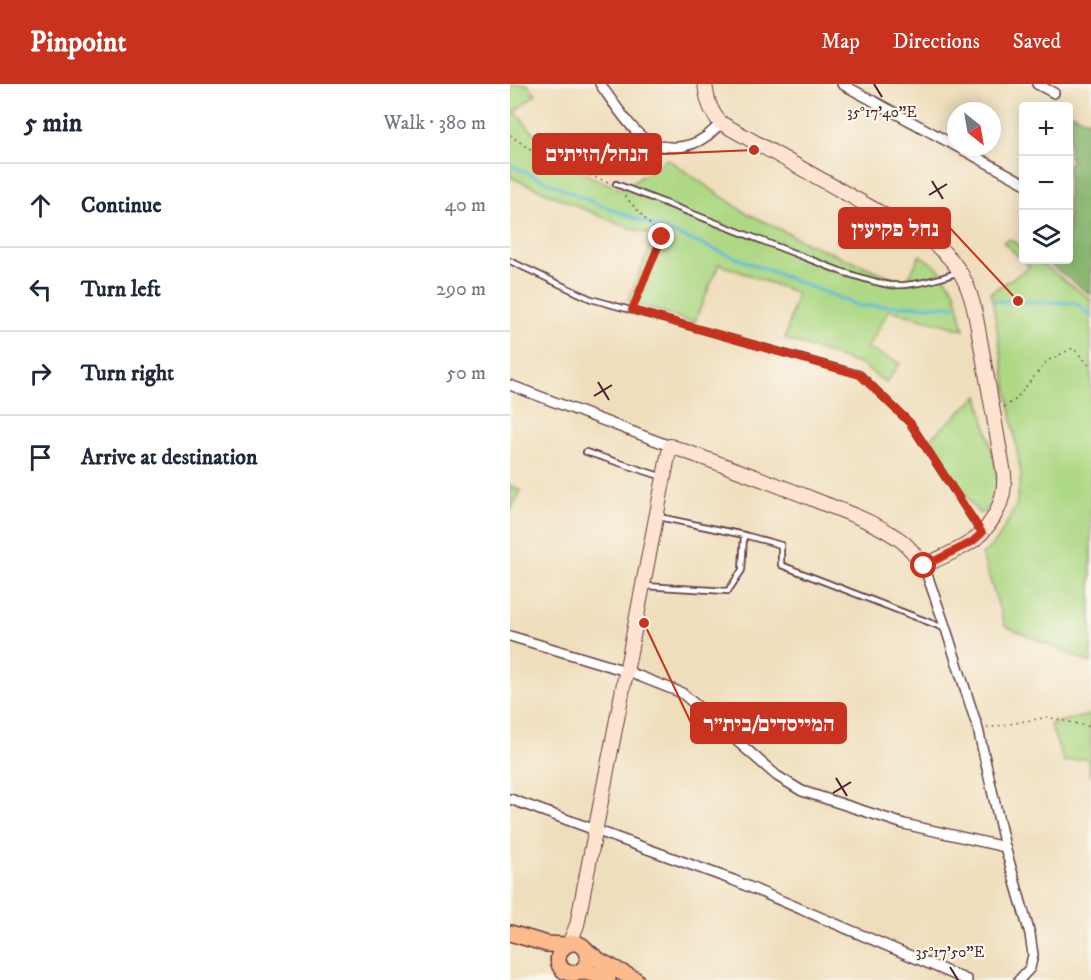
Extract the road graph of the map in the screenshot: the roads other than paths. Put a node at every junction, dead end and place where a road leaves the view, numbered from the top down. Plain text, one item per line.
1 (600, 84) edge
2 (705, 84) edge
3 (842, 84) edge
4 (1037, 84) edge
5 (1054, 93) dead end
6 (721, 123) junction
7 (947, 142) edge
8 (974, 156) edge
9 (1019, 181) edge
10 (616, 184) road end
11 (510, 261) edge
12 (960, 272) junction
13 (510, 385) edge
14 (670, 446) junction
15 (586, 452) dead end
16 (664, 478) junction
17 (657, 516) junction
18 (982, 533) junction
19 (744, 535) junction
20 (924, 566) junction
21 (643, 586) junction
22 (946, 629) junction
23 (510, 636) edge
24 (626, 671) junction
25 (510, 799) edge
26 (596, 830) junction
27 (1005, 847) junction
28 (510, 933) edge
29 (510, 942) edge
30 (576, 947) junction
31 (559, 963) junction
32 (579, 972) junction
33 (608, 980) edge
34 (636, 980) edge
35 (967, 980) edge
36 (1019, 980) edge

1 - 6 street
2 - 6 street
3 - 7 street
4 - 5 street
6 - 12 street
8 - 9 street
10 - 12 lane
11 - 18 lane
12 - 18 street
13 - 14 street
14 - 16 street
14 - 20 street
15 - 16 lane
16 - 17 street
17 - 19 lane
17 - 21 street
18 - 20 street
19 - 21 lane
19 - 22 lane
20 - 22 street
21 - 24 street
22 - 27 street
23 - 24 street
24 - 26 street
24 - 27 street
25 - 26 street
26 - 30 street
26 - 35 street
27 - 36 street
28 - 30 main road
29 - 31 main road
30 - 31 main road
30 - 32 main road
30 - 34 main road
31 - 32 main road
32 - 33 main road

